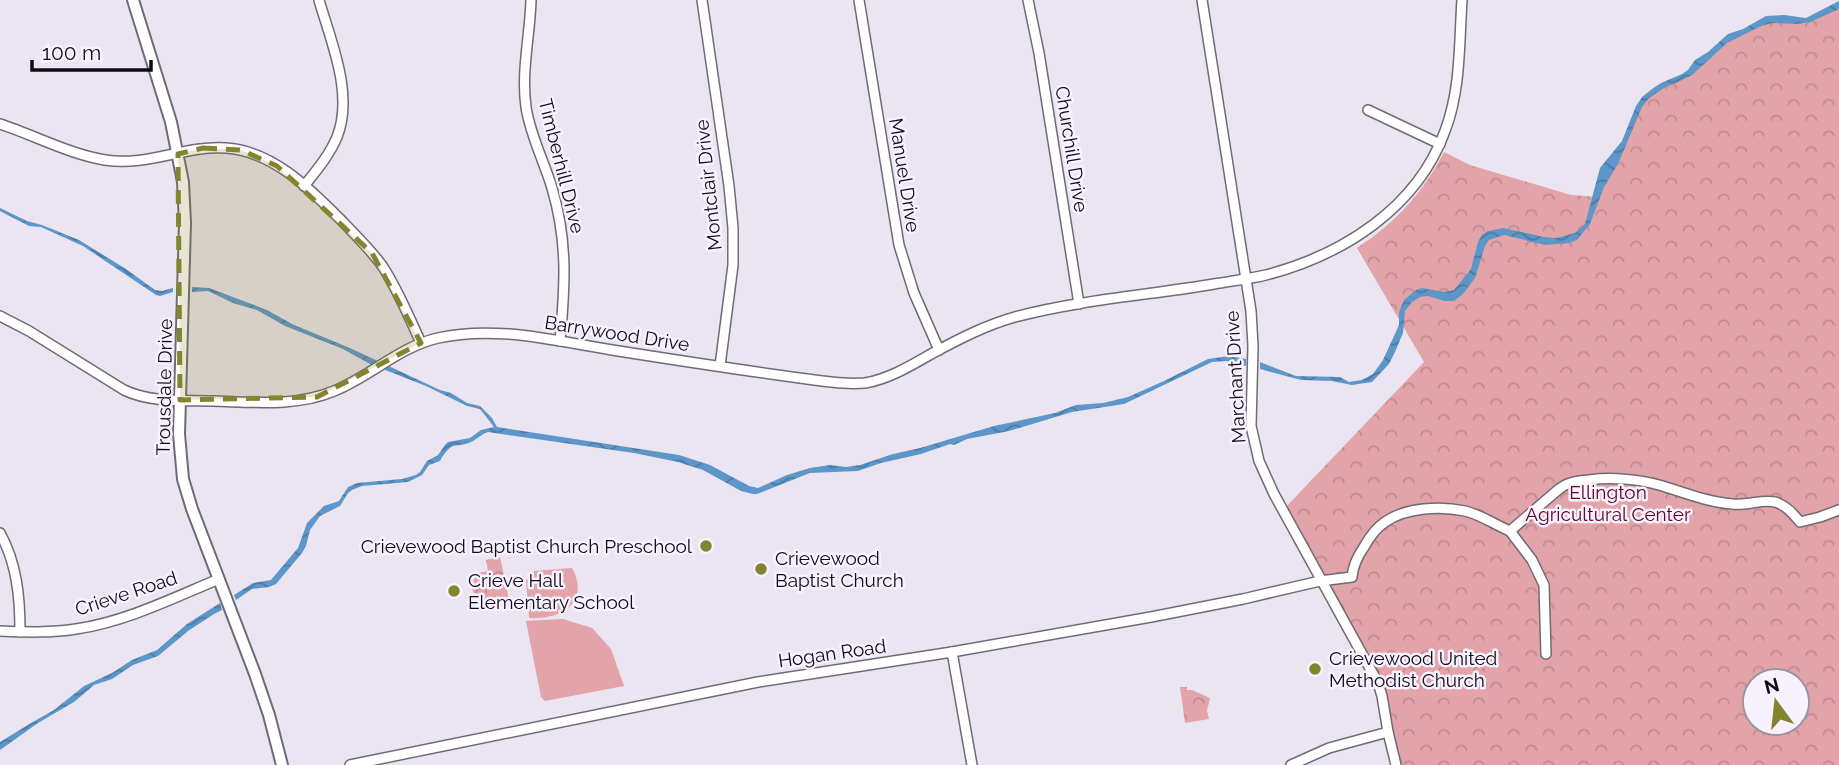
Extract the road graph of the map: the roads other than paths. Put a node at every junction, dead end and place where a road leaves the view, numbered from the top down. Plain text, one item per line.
1 (133, 0) edge
2 (319, 0) edge
3 (530, 0) edge
4 (702, 0) edge
5 (859, 0) edge
6 (1028, 0) edge
7 (1202, 0) edge
8 (1462, 0) edge
9 (1368, 110) dead end
10 (0, 124) edge
11 (1440, 144) junction
12 (178, 153) junction
13 (304, 186) junction
14 (1247, 278) junction
15 (1079, 304) junction
16 (0, 316) edge
17 (560, 341) junction
18 (421, 342) junction
19 (939, 350) junction
20 (720, 366) junction
21 (180, 400) junction
22 (1839, 510) edge
23 (1510, 531) junction
24 (0, 533) edge
25 (219, 579) junction
26 (1320, 581) junction
27 (0, 631) edge
28 (20, 632) junction
29 (952, 652) junction
30 (1546, 654) dead end
31 (1388, 732) junction
32 (282, 765) edge
33 (350, 765) edge
34 (972, 765) edge
35 (1291, 765) edge
36 (1396, 765) edge

1 - 12 street, Trousdale Drive
2 - 13 street
3 - 17 street, Timberhill Drive
4 - 20 street, Montclair Drive
5 - 19 street, Manuel Drive
6 - 15 street, Churchill Drive
7 - 14 street, Marchant Drive
8 - 11 street, Barrywood Drive
9 - 11 street
10 - 12 street
11 - 14 street, Barrywood Drive
12 - 13 street
12 - 21 street, Trousdale Drive
13 - 18 street
14 - 15 street, Barrywood Drive
14 - 26 street, Marchant Drive
15 - 19 street, Barrywood Drive
16 - 21 street, Barrywood Drive
17 - 18 street, Barrywood Drive
17 - 20 street, Barrywood Drive
18 - 21 street, Barrywood Drive
19 - 20 street, Barrywood Drive
21 - 25 street, Trousdale Drive
22 - 23 street
23 - 26 street, Hogan Road
23 - 30 street
24 - 28 street
25 - 28 street, Crieve Road
25 - 32 street, Trousdale Drive
26 - 29 street, Hogan Road
26 - 31 street, Marchant Drive
27 - 28 street, Crieve Road
29 - 33 street, Hogan Road
29 - 34 street
31 - 35 street
31 - 36 street, Marchant Drive

